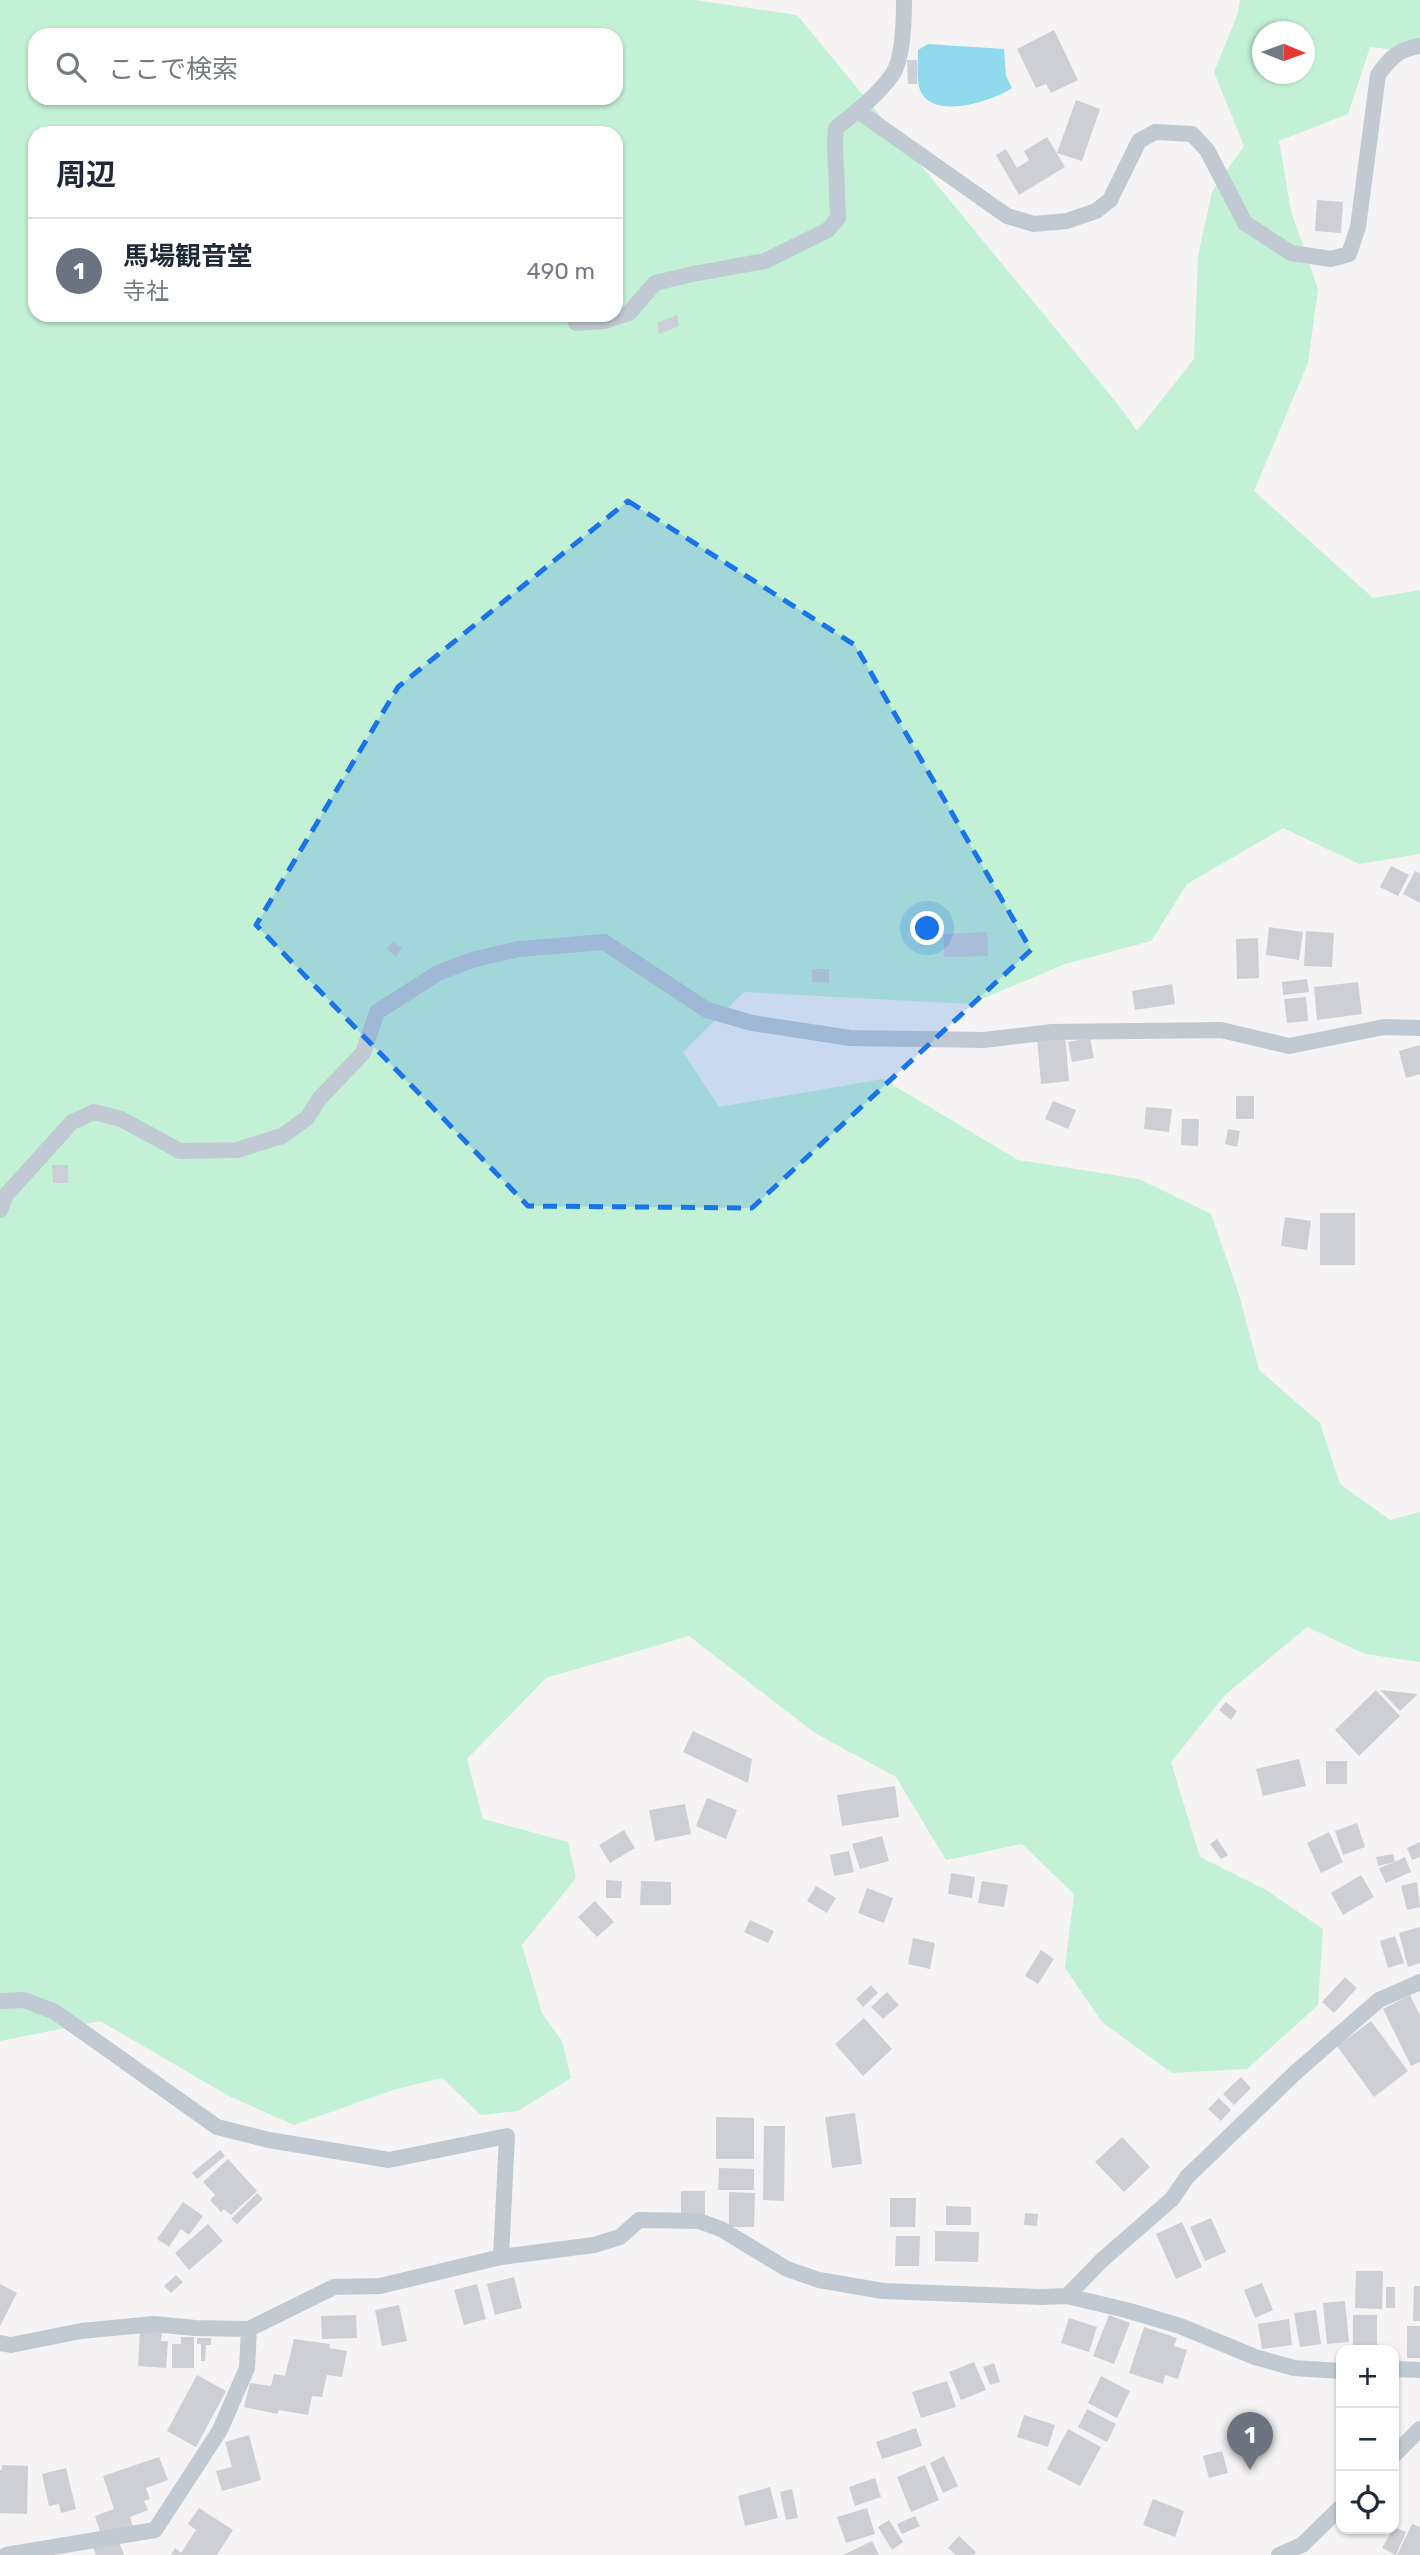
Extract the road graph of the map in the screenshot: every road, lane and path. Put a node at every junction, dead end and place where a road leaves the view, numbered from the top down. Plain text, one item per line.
1 (904, 0) edge
2 (1420, 46) edge
3 (858, 111) junction
4 (623, 315) edge
5 (590, 322) edge
6 (576, 323) dead end
7 (1420, 1028) edge
8 (0, 1210) edge
9 (1420, 1982) edge
10 (0, 2001) edge
11 (502, 2257) junction
12 (1067, 2296) junction
13 (249, 2329) junction
14 (0, 2343) edge
15 (1399, 2370) edge
16 (1420, 2370) edge
17 (1336, 2371) edge
18 (1420, 2429) edge
19 (1399, 2450) edge
20 (1336, 2512) edge
21 (6, 2555) edge
22 (1279, 2555) edge

1 - 3 street
2 - 3 street
3 - 4 street
5 - 6 street
7 - 8 street
9 - 12 street
10 - 11 street
11 - 12 street
11 - 13 street
12 - 17 street
13 - 14 street
13 - 21 street
15 - 16 street
18 - 19 street
20 - 22 street

